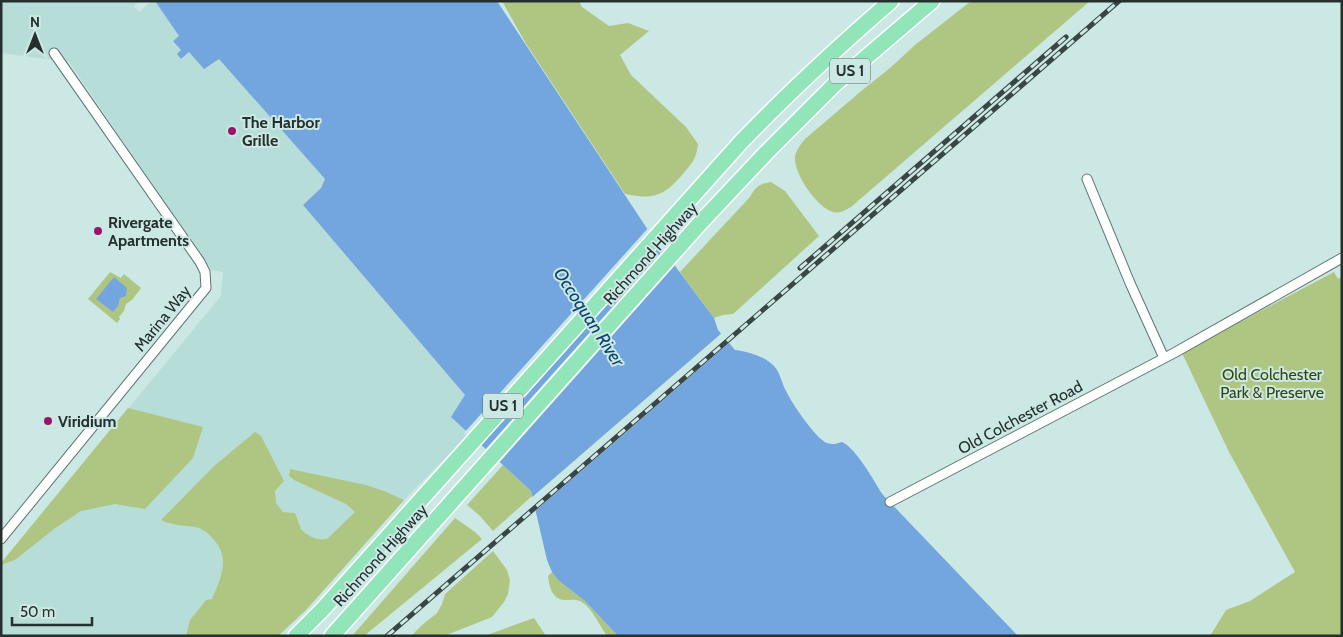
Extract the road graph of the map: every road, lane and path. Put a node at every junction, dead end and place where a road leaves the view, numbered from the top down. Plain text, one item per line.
1 (891, 1) edge
2 (932, 1) edge
3 (54, 54) dead end
4 (1087, 179) dead end
5 (1342, 258) edge
6 (1164, 358) junction
7 (890, 502) dead end
8 (1, 539) edge
9 (336, 630) edge
10 (296, 636) edge

1 - 10 main road, Richmond Highway / US 1
2 - 9 main road, Richmond Highway / US 1
3 - 8 street, Marina Way
4 - 6 street
5 - 6 street, Old Colchester Road
6 - 7 street, Old Colchester Road

